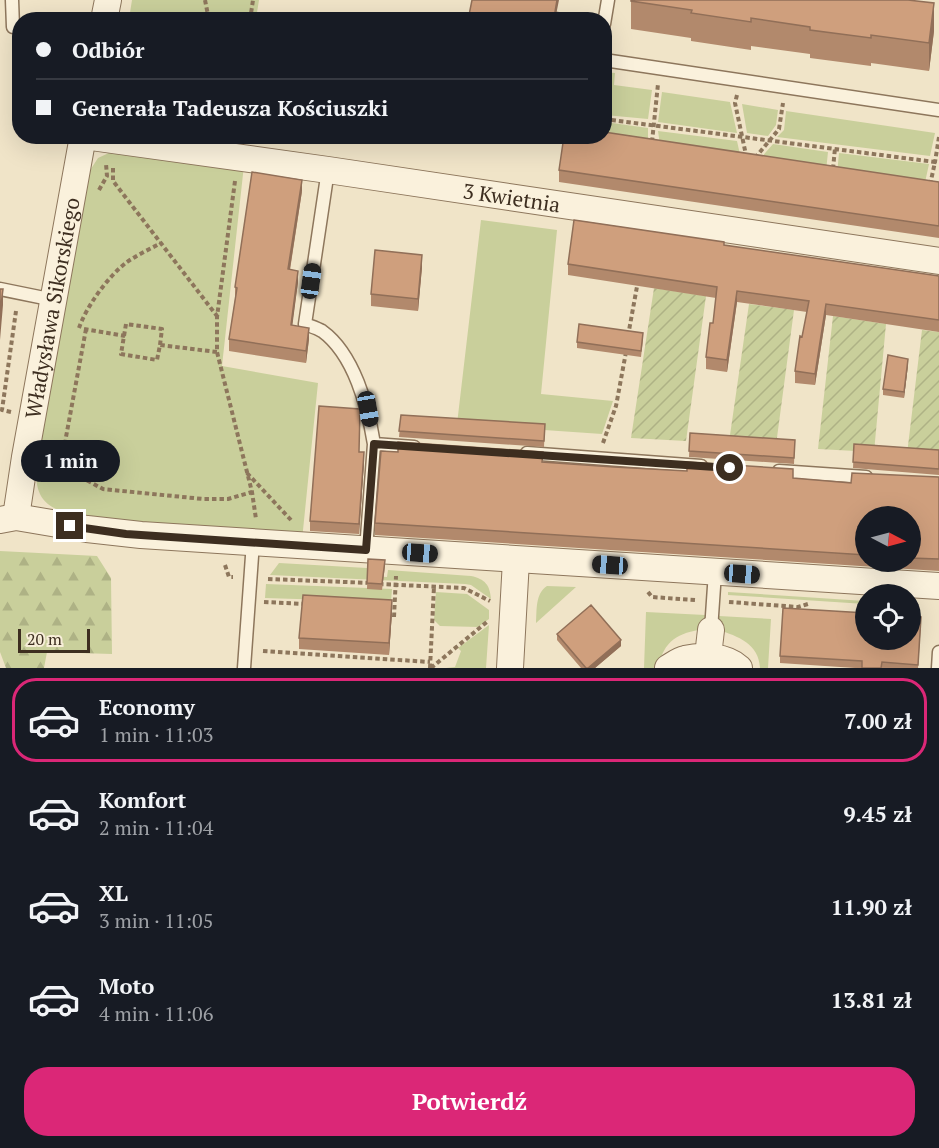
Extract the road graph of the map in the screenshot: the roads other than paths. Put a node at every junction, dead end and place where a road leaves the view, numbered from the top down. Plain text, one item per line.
1 (612, 61) edge
2 (939, 110) edge
3 (83, 144) edge
4 (141, 144) edge
5 (328, 170) junction
6 (939, 261) edge
7 (0, 289) edge
8 (54, 300) junction
9 (374, 444) junction
10 (427, 447) edge
11 (513, 453) edge
12 (717, 467) edge
13 (771, 471) edge
14 (879, 478) edge
15 (8, 518) edge
16 (255, 535) junction
17 (366, 550) junction
18 (516, 560) junction
19 (715, 572) junction
20 (939, 586) edge
21 (711, 630) joint
22 (939, 652) edge
23 (708, 656) junction
24 (244, 668) edge
25 (510, 668) edge
26 (668, 668) edge
27 (739, 668) edge
28 (938, 668) edge

1 - 2 lane
3 - 8 street, Władysława Sikorskiego
4 - 5 street, 3 Kwietnia
5 - 6 street, 3 Kwietnia
5 - 9 lane
7 - 8 lane
8 - 15 street, Władysława Sikorskiego
9 - 10 lane
9 - 17 lane
11 - 12 lane
13 - 14 lane
15 - 16 street
16 - 17 street
16 - 24 lane
17 - 18 street
18 - 19 street
18 - 25 street
19 - 20 street
19 - 21 lane
21 - 23 street
22 - 28 lane
23 - 26 street
23 - 27 street

